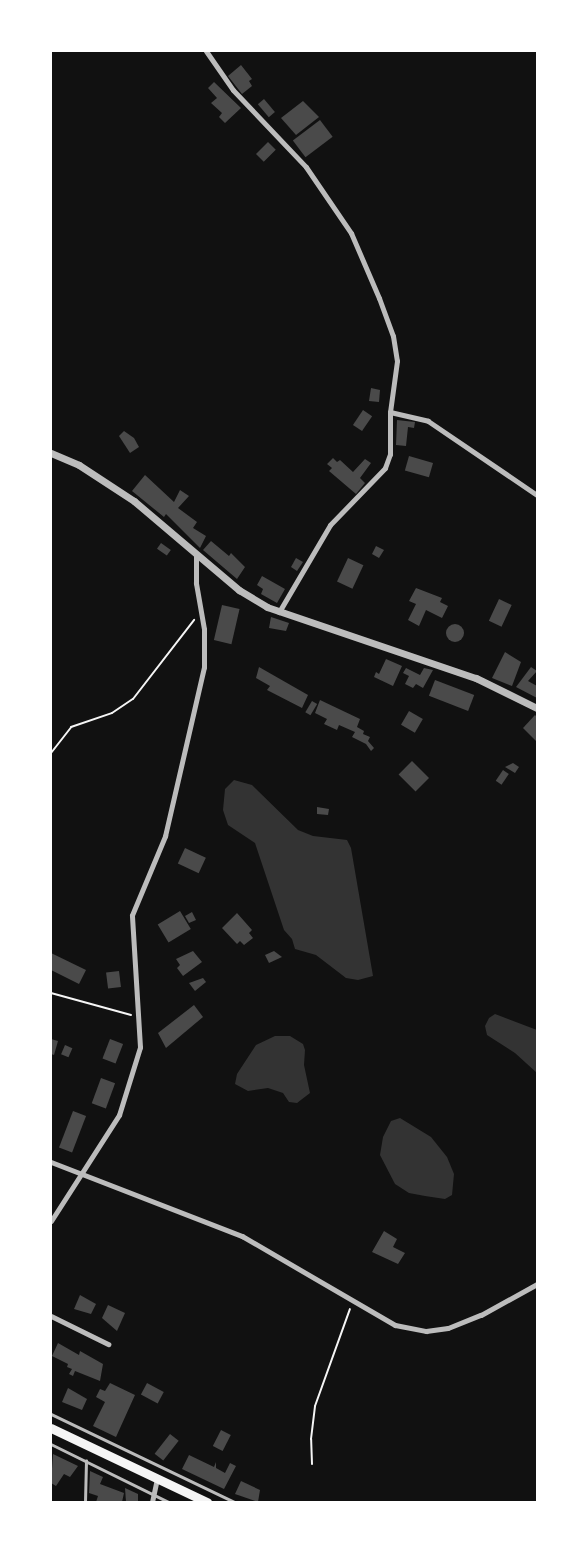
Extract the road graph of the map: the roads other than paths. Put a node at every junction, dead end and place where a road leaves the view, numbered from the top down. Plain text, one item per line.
1 (206, 51) edge
2 (390, 412) junction
3 (51, 452) edge
4 (537, 495) edge
5 (196, 554) junction
6 (279, 612) junction
7 (537, 708) edge
8 (51, 1162) edge
9 (84, 1174) junction
10 (51, 1220) edge
11 (537, 1284) edge
12 (51, 1316) edge
13 (108, 1344) dead end
14 (51, 1414) edge
15 (51, 1428) edge
16 (51, 1444) edge
17 (86, 1460) junction
18 (157, 1478) junction
19 (152, 1493) junction
20 (85, 1502) edge
21 (152, 1502) edge
22 (169, 1502) edge
23 (206, 1502) edge
24 (235, 1502) edge

1 - 2 street
2 - 4 street
2 - 6 street
3 - 5 street
5 - 6 street
5 - 9 street
6 - 7 street
8 - 9 street
9 - 10 street
9 - 11 street
12 - 13 street
14 - 24 lane
15 - 18 main road
16 - 17 lane
17 - 19 lane
17 - 20 lane
18 - 19 street
18 - 23 main road
19 - 21 street
19 - 22 lane

